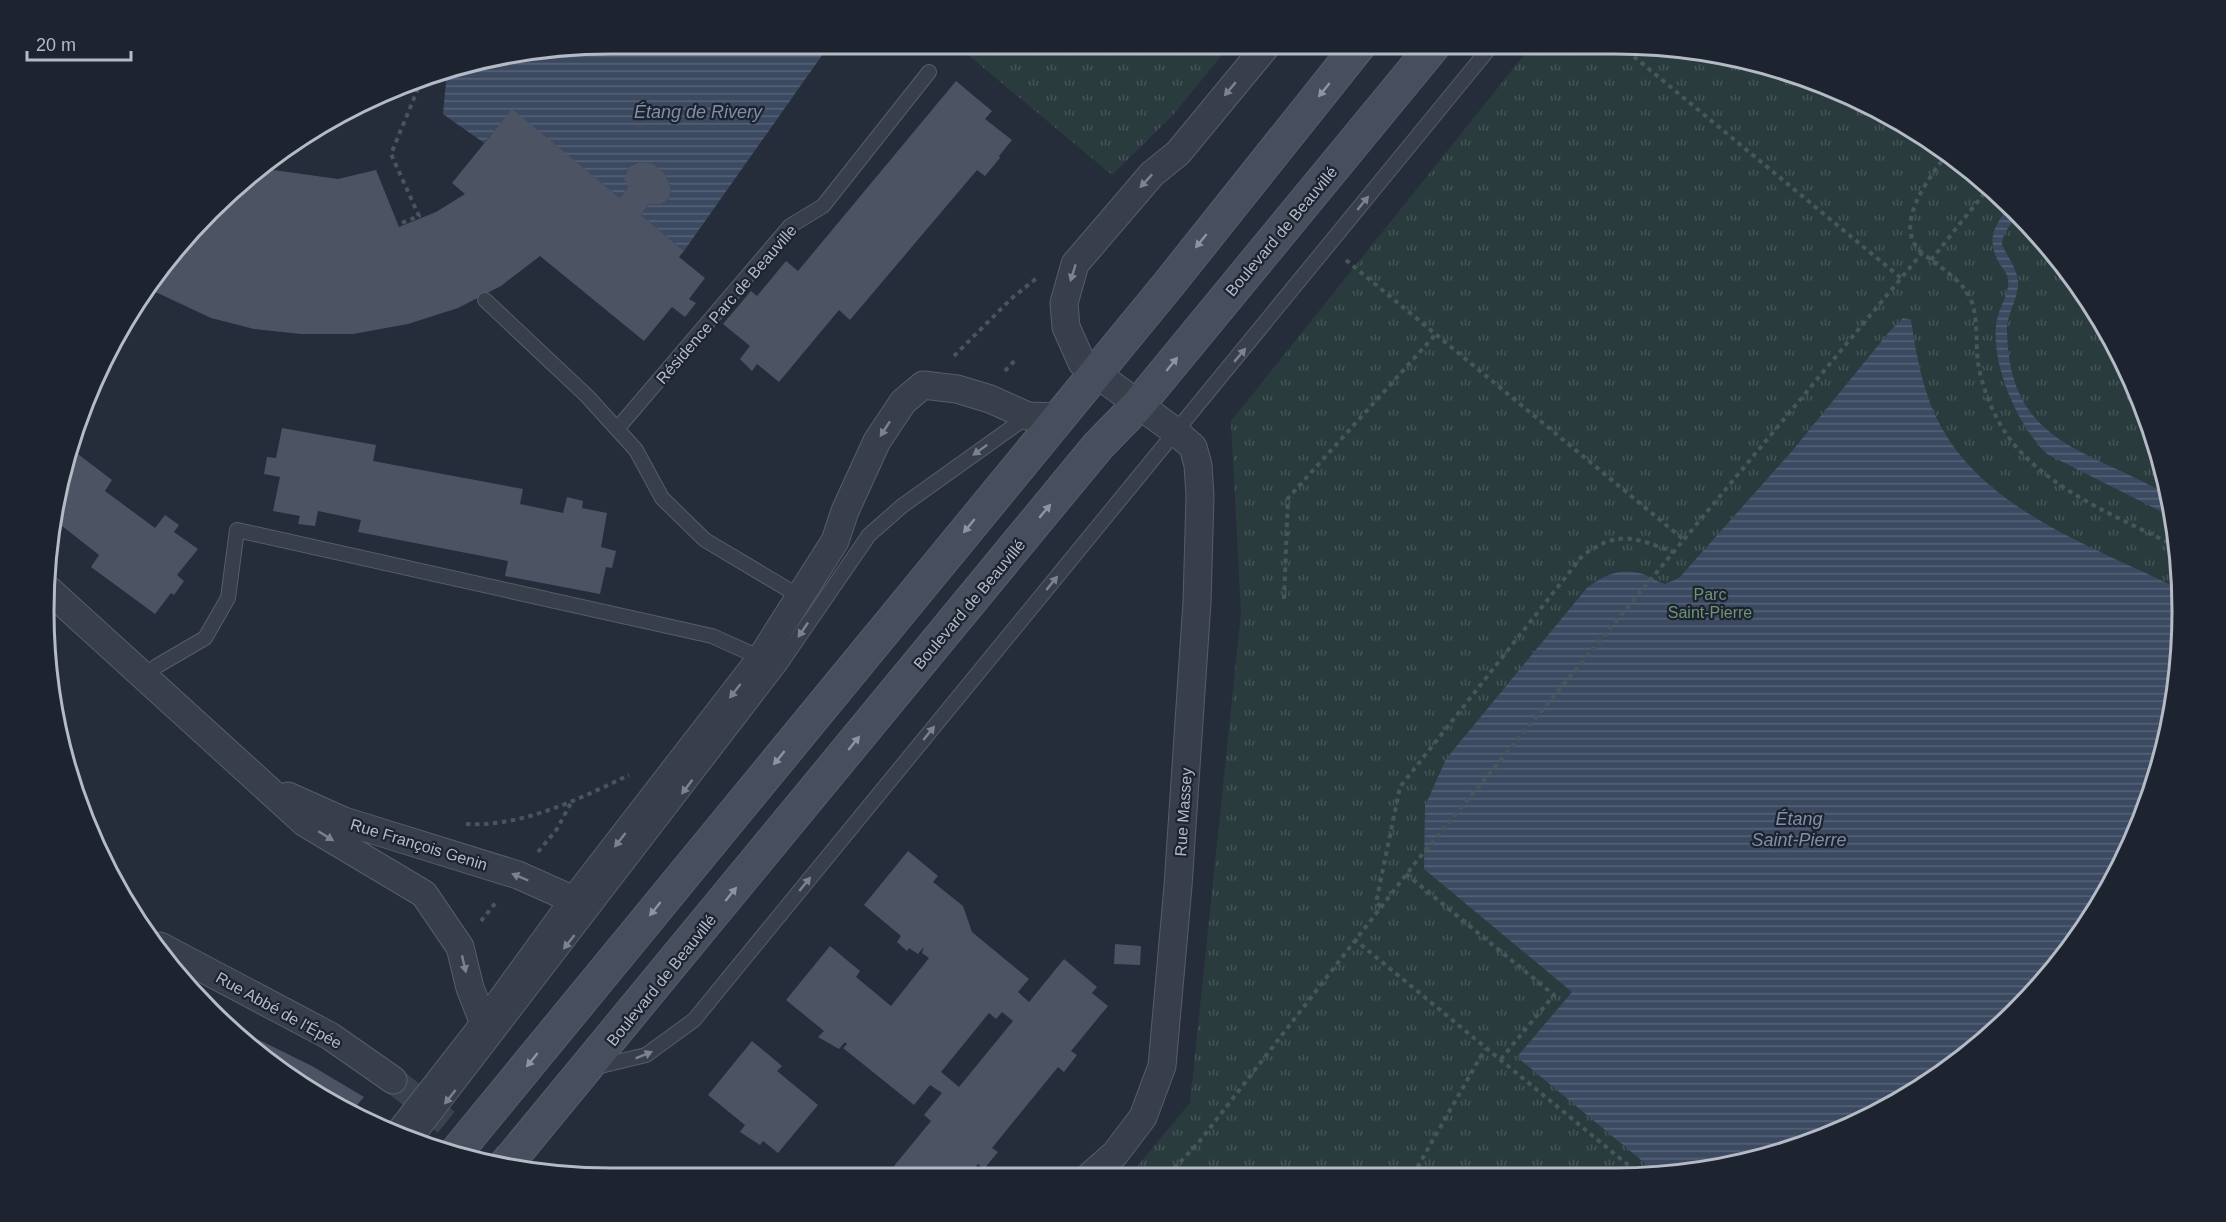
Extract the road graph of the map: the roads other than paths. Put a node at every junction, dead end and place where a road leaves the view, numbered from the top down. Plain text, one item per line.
1 (1260, 54) edge
2 (1352, 54) edge
3 (1427, 54) edge
4 (1485, 54) edge
5 (929, 72) dead end
6 (485, 300) dead end
7 (1094, 372) junction
8 (1138, 405) junction
9 (1028, 416) junction
10 (1060, 417) junction
11 (617, 429) junction
12 (1176, 432) junction
13 (848, 564) junction
14 (810, 593) junction
15 (54, 595) edge
16 (761, 658) junction
17 (144, 678) junction
18 (266, 785) junction
19 (574, 900) junction
20 (170, 951) edge
21 (484, 1024) junction
22 (587, 1069) junction
23 (393, 1080) tunnel mouth
24 (403, 1128) edge
25 (420, 1134) edge
26 (461, 1147) edge
27 (511, 1159) edge
28 (1099, 1168) edge

1 -> 7 street, Rue Massey
2 -> 7 main road
8 -> 3 main road, Boulevard de Beauvillé
12 -> 4 lane
5 - 11 lane, Résidence Parc de Beauville
6 - 11 lane
7 - 8 street, Rue Massey
7 - 10 main road
8 - 12 street, Rue Massey
22 -> 8 main road, Boulevard de Beauvillé
9 - 10 street
9 -> 13 lane
9 -> 14 street
10 -> 26 main road
11 - 14 lane
22 -> 12 lane
12 - 28 street, Rue Massey
13 - 14 lane
13 - 14 lane
14 - 16 street
14 -> 25 lane
15 - 17 street, Rue François Genin
16 - 17 lane
16 -> 19 street
17 - 18 street, Rue François Genin
19 -> 18 street, Rue François Genin
18 -> 21 street, Rue François Genin
19 - 21 street
20 - 23 street, Rue Abbé de l'Épée
21 - 24 street
22 - 27 main road, Boulevard de Beauvillé

